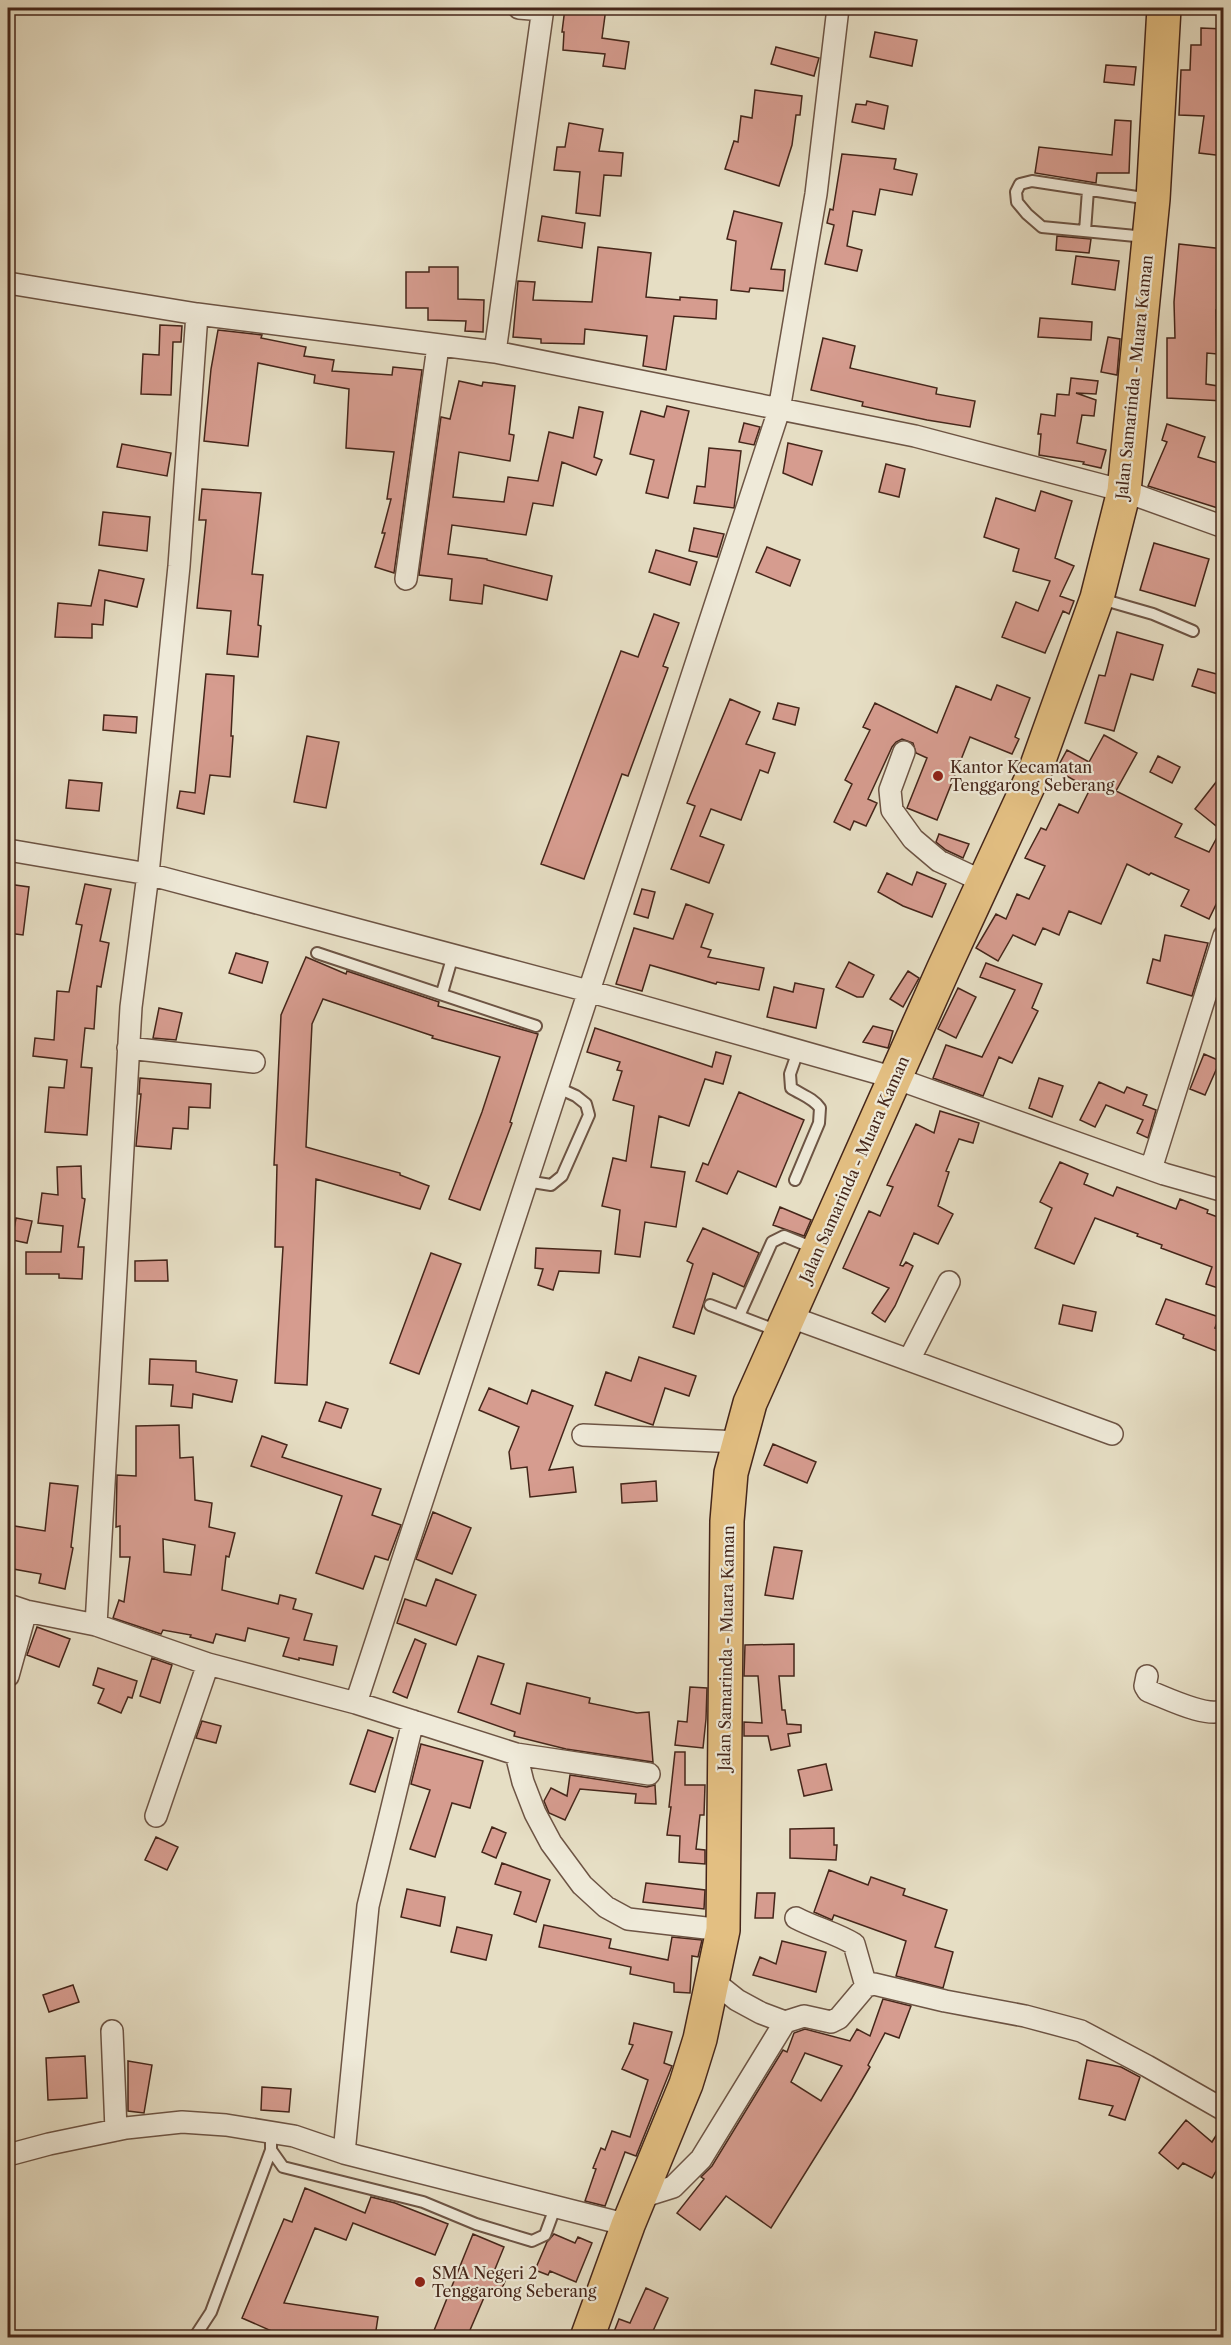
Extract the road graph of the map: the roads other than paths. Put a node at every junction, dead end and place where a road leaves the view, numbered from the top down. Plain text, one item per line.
1 (519, 8) edge
2 (838, 8) edge
3 (1164, 8) edge
4 (543, 9) edge
5 (1088, 190) junction
6 (1153, 199) junction
7 (1085, 231) junction
8 (1149, 237) junction
9 (8, 283) edge
10 (197, 314) junction
11 (438, 346) junction
12 (495, 352) junction
13 (779, 410) junction
14 (1124, 491) junction
15 (1224, 527) edge
16 (406, 579) dead end
17 (1097, 598) junction
18 (1192, 631) dead end
19 (904, 752) dead end
20 (8, 850) edge
21 (148, 874) junction
22 (984, 882) junction
23 (1224, 936) edge
24 (317, 953) dead end
25 (453, 956) junction
26 (588, 991) junction
27 (442, 993) junction
28 (536, 1026) dead end
29 (128, 1048) junction
30 (798, 1050) junction
31 (254, 1062) dead end
32 (895, 1078) junction
33 (556, 1087) junction
34 (1151, 1169) junction
35 (795, 1180) dead end
36 (526, 1181) junction
37 (1224, 1191) edge
38 (817, 1249) junction
39 (949, 1282) dead end
40 (710, 1305) dead end
41 (739, 1316) junction
42 (784, 1324) junction
43 (909, 1360) junction
44 (1112, 1434) dead end
45 (583, 1435) dead end
46 (739, 1442) junction
47 (16, 1608) edge
48 (96, 1625) junction
49 (208, 1664) junction
50 (8, 1676) edge
51 (1147, 1676) dead end
52 (356, 1703) junction
53 (1224, 1710) edge
54 (413, 1721) junction
55 (516, 1754) junction
56 (649, 1774) dead end
57 (156, 1816) dead end
58 (796, 1918) dead end
59 (723, 1930) junction
60 (713, 1981) junction
61 (866, 1986) junction
62 (786, 2022) junction
63 (112, 2031) dead end
64 (1224, 2110) edge
65 (116, 2130) junction
66 (271, 2141) junction
67 (344, 2153) junction
68 (8, 2155) edge
69 (556, 2205) junction
70 (633, 2212) junction
71 (194, 2337) edge
72 (587, 2337) edge

1 - 4 street
2 - 13 street
3 - 6 main road, Jalan Samarinda - Muara Kaman
4 - 12 street
5 - 6 lane
5 - 7 lane
5 - 7 lane
6 - 8 main road, Jalan Samarinda - Muara Kaman
7 - 8 lane
8 - 14 main road, Jalan Samarinda - Muara Kaman
9 - 10 street
10 - 11 street
10 - 21 street
11 - 12 street
11 - 16 street
12 - 13 street
13 - 14 street
13 - 26 street
14 - 15 street
14 - 17 main road, Jalan Samarinda - Muara Kaman
17 - 18 lane
17 - 22 main road, Jalan Samarinda - Muara Kaman
19 - 22 street
20 - 21 street
21 - 25 street
21 - 29 street
22 - 32 main road, Jalan Samarinda - Muara Kaman
23 - 34 street
24 - 27 lane
25 - 26 street
25 - 27 lane
26 - 30 street
26 - 33 street
27 - 28 lane
29 - 31 street
29 - 48 street
30 - 32 street
30 - 35 lane
32 - 34 street
32 - 38 main road, Jalan Samarinda - Muara Kaman
33 - 36 street
33 - 36 lane
34 - 37 street
36 - 52 street
38 - 41 lane
38 - 42 main road, Jalan Samarinda - Muara Kaman
39 - 43 street
40 - 41 lane
41 - 42 lane
42 - 43 street
42 - 46 main road, Jalan Samarinda - Muara Kaman
43 - 44 street
45 - 46 street
46 - 59 main road, Jalan Samarinda - Muara Kaman
47 - 48 street
47 - 50 street
48 - 49 street
49 - 52 street
49 - 57 street
51 - 53 street
52 - 54 street
54 - 55 street
54 - 67 street
55 - 56 street
55 - 59 street
58 - 61 street
59 - 60 main road, Jalan Samarinda - Muara Kaman
60 - 62 street
60 - 70 main road, Jalan Samarinda - Muara Kaman
61 - 62 street
61 - 64 street
62 - 70 street
63 - 65 street
65 - 66 street
65 - 68 street
66 - 67 street
66 - 69 lane
66 - 71 lane
67 - 69 street
69 - 70 street
70 - 72 main road, Jalan Samarinda - Muara Kaman

